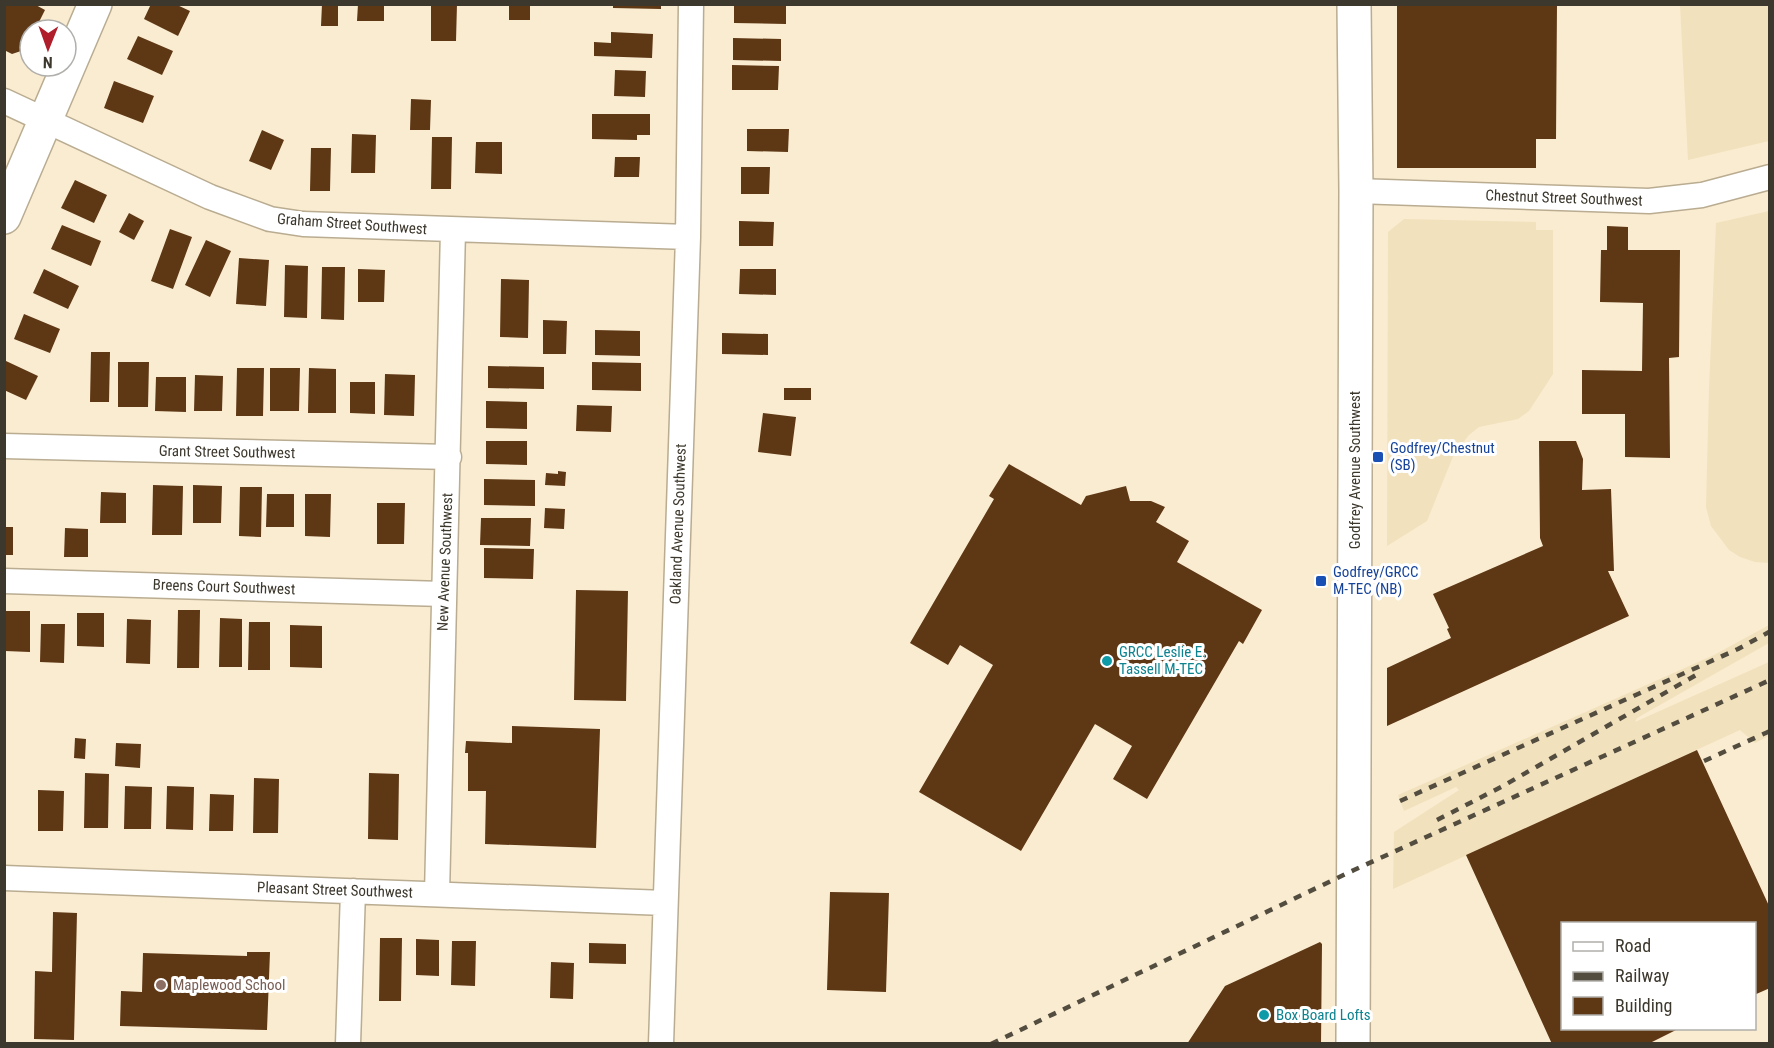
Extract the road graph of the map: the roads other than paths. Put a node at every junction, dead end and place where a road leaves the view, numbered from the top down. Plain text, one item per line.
1 (95, 4) edge
2 (691, 4) edge
3 (1354, 4) edge
4 (4, 101) edge
5 (46, 119) junction
6 (1770, 177) edge
7 (1356, 191) junction
8 (4, 218) edge
9 (453, 230) junction
10 (688, 237) junction
11 (4, 446) edge
12 (449, 457) junction
13 (4, 580) edge
14 (443, 594) junction
15 (4, 878) edge
16 (352, 891) junction
17 (437, 894) junction
18 (665, 903) junction
19 (348, 1044) edge
20 (661, 1044) edge
21 (1353, 1044) edge

1 - 5 main road
2 - 10 street, Oakland Avenue Southwest
3 - 7 main road, Godfrey Avenue Southwest
4 - 5 street, Graham Street Southwest
5 - 8 main road
5 - 9 street, Graham Street Southwest
6 - 7 street, Chestnut Street Southwest
7 - 21 main road, Godfrey Avenue Southwest
9 - 10 street, Graham Street Southwest
9 - 12 street, New Avenue Southwest
10 - 18 street, Oakland Avenue Southwest
11 - 12 street, Grant Street Southwest
12 - 14 street, New Avenue Southwest
13 - 14 street, Breens Court Southwest
14 - 17 street, New Avenue Southwest
15 - 16 street, Pleasant Street Southwest
16 - 17 street, Pleasant Street Southwest
16 - 19 street
17 - 18 street, Pleasant Street Southwest
18 - 20 street, Oakland Avenue Southwest

